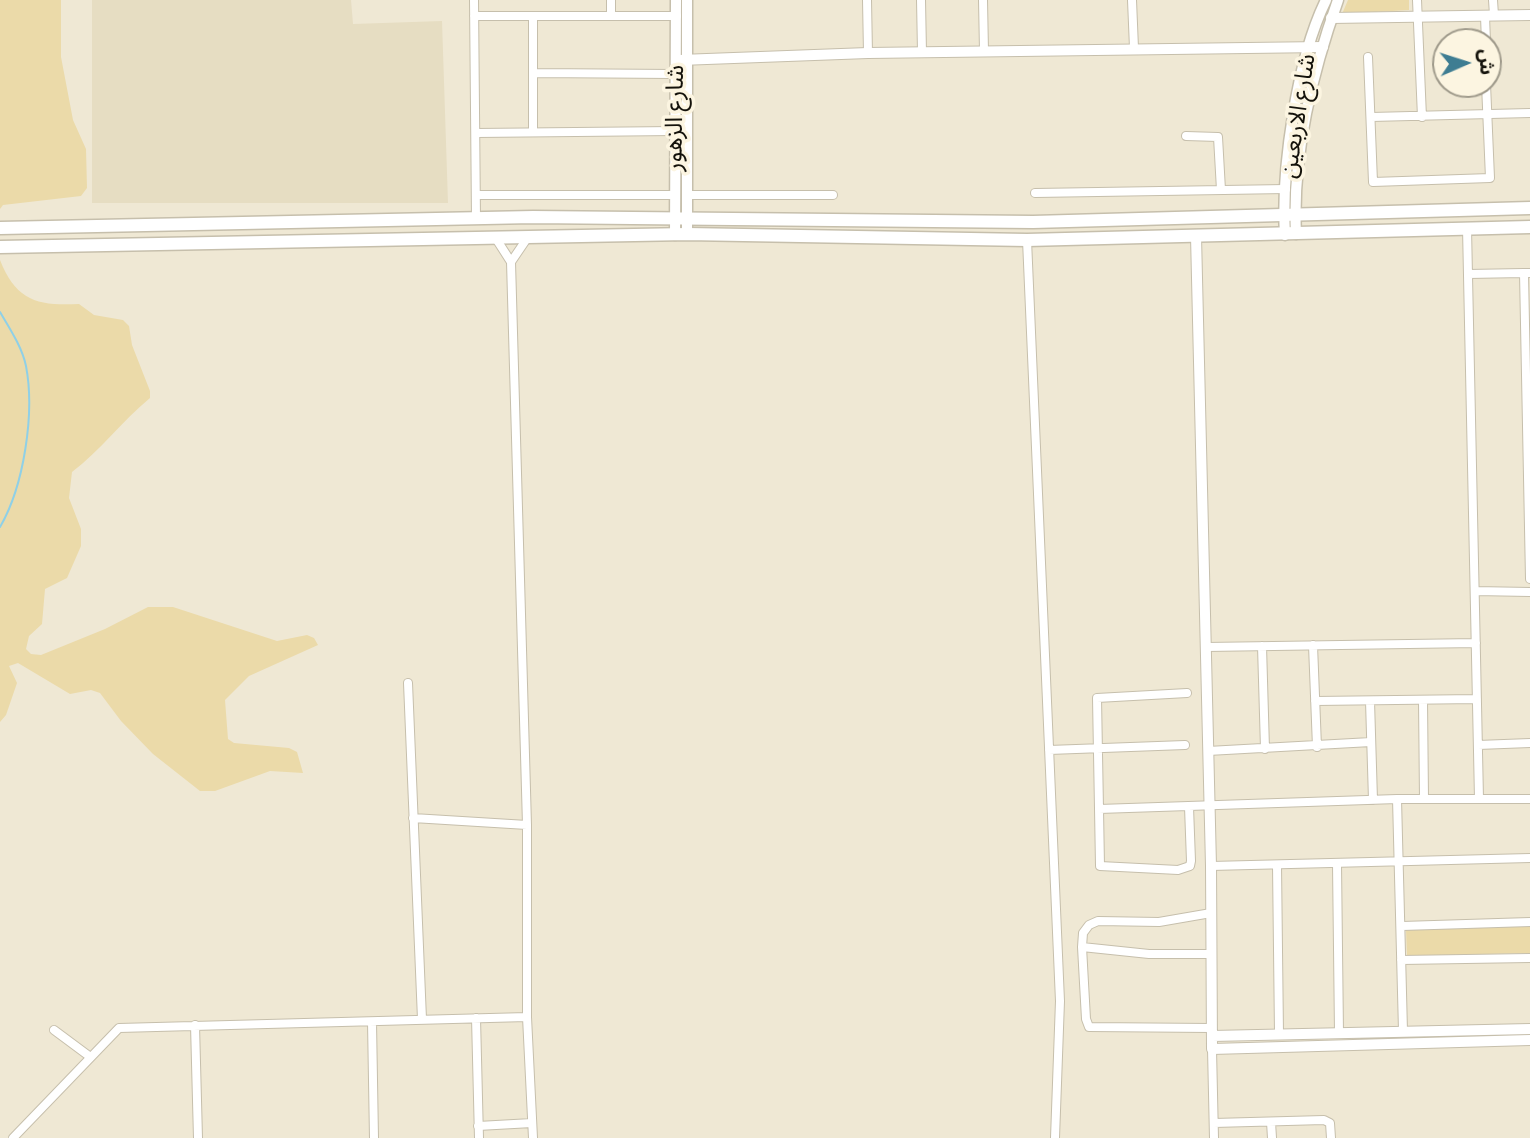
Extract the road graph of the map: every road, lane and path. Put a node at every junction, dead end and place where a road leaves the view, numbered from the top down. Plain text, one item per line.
1 (474, 0) edge
2 (611, 0) edge
3 (676, 0) edge
4 (687, 0) edge
5 (867, 0) edge
6 (921, 0) edge
7 (983, 0) edge
8 (1132, 0) edge
9 (1326, 0) edge
10 (1338, 0) edge
11 (1417, 0) edge
12 (1493, 0) edge
13 (1490, 15) junction
14 (1530, 15) edge
15 (474, 16) junction
16 (533, 16) junction
17 (611, 16) junction
18 (677, 16) junction
19 (1418, 17) junction
20 (1331, 18) junction
21 (1488, 28) edge
22 (1309, 46) junction
23 (1323, 47) junction
24 (1134, 48) junction
25 (984, 51) junction
26 (922, 52) junction
27 (868, 53) junction
28 (1368, 58) dead end
29 (681, 60) junction
30 (533, 74) junction
31 (675, 74) junction
32 (1486, 98) edge
33 (1530, 113) edge
34 (1487, 116) junction
35 (1371, 117) junction
36 (1422, 117) junction
37 (533, 131) junction
38 (675, 131) junction
39 (476, 133) junction
40 (1186, 136) dead end
41 (1286, 189) junction
42 (1221, 190) junction
43 (1035, 193) dead end
44 (476, 195) junction
45 (674, 195) junction
46 (687, 195) junction
47 (833, 195) dead end
48 (1530, 208) edge
49 (1289, 215) junction
50 (680, 217) junction
51 (476, 218) junction
52 (391, 220) junction
53 (1530, 226) edge
54 (3, 228) edge
55 (1467, 228) junction
56 (1291, 234) junction
57 (681, 235) junction
58 (1196, 236) junction
59 (495, 237) junction
60 (528, 237) junction
61 (394, 239) junction
62 (1027, 240) junction
63 (5, 247) edge
64 (511, 262) junction
65 (1527, 273) edge
66 (1468, 274) junction
67 (1528, 349) edge
68 (1528, 423) edge
69 (1530, 508) edge
70 (1530, 579) edge
71 (1475, 592) junction
72 (1530, 592) edge
73 (1476, 643) junction
74 (1313, 645) junction
75 (1262, 646) junction
76 (1206, 647) junction
77 (408, 683) dead end
78 (1186, 693) dead end
79 (1477, 699) junction
80 (1423, 700) junction
81 (1315, 701) junction
82 (1370, 701) junction
83 (1371, 742) junction
84 (1530, 743) edge
85 (1478, 745) junction
86 (1185, 746) dead end
87 (1317, 747) junction
88 (1097, 749) junction
89 (1265, 749) junction
90 (1049, 750) junction
91 (1208, 751) junction
92 (1397, 799) junction
93 (1423, 799) junction
94 (1479, 799) junction
95 (1530, 799) edge
96 (1373, 800) junction
97 (1209, 804) junction
98 (1189, 807) junction
99 (1099, 809) junction
100 (413, 818) junction
101 (527, 825) junction
102 (1530, 858) edge
103 (1400, 863) junction
104 (1337, 864) junction
105 (1277, 865) junction
106 (1211, 866) junction
107 (1211, 914) junction
108 (1530, 922) edge
109 (1402, 926) junction
110 (1082, 947) junction
111 (1211, 954) junction
112 (1530, 957) edge
113 (1401, 961) junction
114 (527, 1017) junction
115 (476, 1018) junction
116 (422, 1019) junction
117 (372, 1022) junction
118 (195, 1025) junction
119 (1497, 1029) junction
120 (1530, 1029) edge
121 (54, 1030) dead end
122 (1403, 1031) junction
123 (1212, 1032) junction
124 (1339, 1033) junction
125 (1279, 1034) junction
126 (1530, 1040) edge
127 (1497, 1041) junction
128 (1212, 1049) junction
129 (89, 1056) junction
130 (1271, 1122) junction
131 (532, 1123) junction
132 (1214, 1123) junction
133 (478, 1126) junction
134 (13, 1138) edge
135 (198, 1138) edge
136 (374, 1138) edge
137 (479, 1138) edge
138 (533, 1138) edge
139 (1055, 1138) edge
140 (1214, 1138) edge
141 (1272, 1138) edge
142 (1331, 1138) edge

1 - 15 street
2 - 17 street
3 - 18 main road, شارع الزهور
4 - 29 main road, شارع الزهور
5 - 27 street
6 - 26 street
7 - 25 street
8 - 24 street
9 - 22 main road, شارع الاربعين
10 - 20 main road
11 - 19 street
12 - 13 street
13 - 14 street
13 - 19 street
13 - 21 street
15 - 16 street
15 - 39 street
16 - 17 street
16 - 30 street
17 - 18 street
18 - 29 main road, شارع الزهور
19 - 20 street
19 - 36 street
20 - 23 main road
22 - 23 street
22 - 24 street
22 - 41 main road, شارع الاربعين
23 - 49 main road
24 - 25 street
25 - 26 street
26 - 27 street
27 - 29 street
28 - 35 street
29 - 31 main road, شارع الزهور
29 - 46 main road, شارع الزهور
30 - 31 street
30 - 37 street
31 - 38 main road, شارع الزهور
32 - 34 street
33 - 34 street
34 - 35 street
34 - 36 street
35 - 36 street
37 - 38 street
37 - 39 street
38 - 45 main road, شارع الزهور
39 - 44 street
40 - 42 street
41 - 42 street
41 - 49 main road, شارع الاربعين
42 - 43 street
44 - 45 street
44 - 51 street
45 - 50 main road, شارع الزهور
46 - 47 street
46 - 50 main road, شارع الزهور
48 - 49 main road
49 - 50 main road
49 - 56 main road, شارع الاربعين
50 - 51 main road
50 - 57 main road, شارع الزهور
51 - 52 main road
52 - 54 main road
52 - 61 main road
53 - 55 main road
55 - 56 main road
55 - 66 street
56 - 58 main road
57 - 60 main road
57 - 62 main road
58 - 62 main road
58 - 76 street
59 - 60 main road
59 - 61 main road
59 - 64 street
60 - 64 street
61 - 63 main road
62 - 90 street
64 - 101 street
65 - 66 street
65 - 67 street
66 - 71 street
67 - 68 street
68 - 69 street
69 - 70 street
71 - 72 street
71 - 73 street
73 - 74 street
73 - 79 street
74 - 75 street
74 - 81 street
75 - 76 street
75 - 89 street
76 - 91 street
77 - 100 street
78 - 88 street
79 - 80 street
79 - 85 street
80 - 82 street
80 - 93 street
81 - 82 street
81 - 87 street
82 - 83 street
83 - 87 street
83 - 96 street
84 - 85 street
85 - 94 street
86 - 88 street
87 - 89 street
88 - 90 street
88 - 99 street
89 - 91 street
90 - 139 street
91 - 97 street
92 - 93 street
92 - 96 street
92 - 103 street
93 - 94 street
94 - 95 street
96 - 97 street
97 - 98 street
97 - 106 street
98 - 99 street
98 - 99 street
100 - 101 street
100 - 116 street
101 - 114 street
102 - 103 street
103 - 104 street
103 - 109 street
104 - 105 street
104 - 124 street
105 - 106 street
105 - 125 street
106 - 107 street
107 - 110 street
107 - 111 street
108 - 109 street
109 - 113 street
110 - 111 street
110 - 123 street
111 - 123 street
112 - 113 street
113 - 122 street
114 - 115 street
114 - 131 street
115 - 116 street
115 - 133 street
116 - 117 street
117 - 118 street
117 - 136 street
118 - 129 street
118 - 135 street
119 - 120 street
119 - 122 street
119 - 127 street
121 - 129 street
122 - 124 street
123 - 125 street
123 - 128 street
124 - 125 street
126 - 127 street
127 - 128 street
128 - 132 street
129 - 134 street
130 - 132 street
130 - 141 street
130 - 142 street
131 - 133 street
131 - 138 street
132 - 140 street
133 - 137 street

